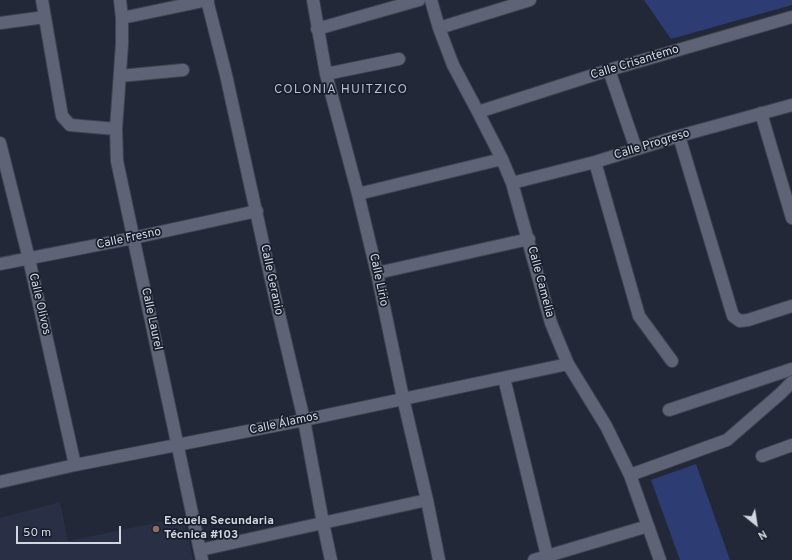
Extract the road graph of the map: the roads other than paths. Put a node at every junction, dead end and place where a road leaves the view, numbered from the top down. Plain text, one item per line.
1 (42, 0) edge
2 (120, 0) edge
3 (207, 0) edge
4 (313, 0) edge
5 (419, 0) edge
6 (431, 0) edge
7 (530, 0) edge
8 (45, 17) junction
9 (792, 17) edge
10 (122, 18) junction
11 (0, 23) edge
12 (439, 28) junction
13 (317, 29) junction
14 (399, 59) dead end
15 (183, 70) dead end
16 (610, 70) junction
17 (326, 74) junction
18 (120, 76) junction
19 (792, 105) edge
20 (478, 112) junction
21 (761, 113) junction
22 (116, 129) junction
23 (679, 136) junction
24 (0, 143) edge
25 (636, 150) junction
26 (502, 159) junction
27 (596, 162) junction
28 (512, 183) junction
29 (358, 194) junction
30 (257, 211) junction
31 (792, 218) edge
32 (133, 238) junction
33 (529, 239) junction
34 (28, 259) junction
35 (0, 264) edge
36 (377, 273) junction
37 (792, 306) edge
38 (672, 361) dead end
39 (568, 364) junction
40 (792, 369) edge
41 (504, 378) junction
42 (792, 382) edge
43 (786, 392) edge
44 (403, 398) junction
45 (669, 410) dead end
46 (304, 420) junction
47 (178, 445) junction
48 (792, 445) edge
49 (762, 456) dead end
50 (75, 465) junction
51 (630, 475) junction
52 (0, 482) edge
53 (427, 500) junction
54 (323, 523) junction
55 (648, 526) junction
56 (201, 555) edge
57 (547, 558) edge
58 (331, 560) edge
59 (439, 560) edge
60 (534, 560) edge
61 (660, 560) edge

1 - 8 street
2 - 10 street, Calle Laurel
3 - 10 street
3 - 30 street, Calle Geranio
4 - 13 street, Calle Lirio
5 - 13 street
6 - 12 street, Calle Camelia
7 - 12 street
8 - 11 street
8 - 22 street
9 - 16 street, Calle Crisantemo
10 - 18 street, Calle Laurel
12 - 20 street, Calle Camelia
13 - 17 street, Calle Lirio
14 - 17 street
15 - 18 street
16 - 20 street, Calle Crisantemo
16 - 25 street
17 - 29 street, Calle Lirio
18 - 22 street, Calle Laurel
19 - 21 street, Calle Progreso
20 - 26 street, Calle Camelia
21 - 23 street, Calle Progreso
21 - 31 street
22 - 32 street, Calle Laurel
23 - 25 street, Calle Progreso
23 - 37 street
24 - 34 street, Calle Olivos
25 - 27 street, Calle Progreso
26 - 28 street, Calle Camelia
26 - 29 street
27 - 28 street, Calle Progreso
27 - 38 street
28 - 33 street, Calle Camelia
29 - 36 street, Calle Lirio
30 - 32 street, Calle Fresno
30 - 46 street, Calle Geranio
32 - 34 street, Calle Fresno
32 - 47 street, Calle Laurel
33 - 36 street
33 - 39 street, Calle Camelia
34 - 35 street, Calle Fresno
34 - 50 street, Calle Olivos
36 - 44 street, Calle Lirio
39 - 41 street, Calle Álamos
39 - 51 street, Calle Camelia
40 - 45 street
41 - 44 street, Calle Álamos
41 - 57 street
42 - 43 street
43 - 51 street
44 - 46 street, Calle Álamos
44 - 53 street, Calle Lirio
46 - 47 street, Calle Álamos
46 - 54 street, Calle Geranio
47 - 50 street, Calle Álamos
47 - 56 street, Calle Laurel
48 - 49 street
50 - 52 street, Calle Álamos
51 - 55 street, Calle Camelia
53 - 54 street
53 - 59 street, Calle Lirio
54 - 56 street
54 - 58 street, Calle Geranio
55 - 57 street
55 - 61 street, Calle Camelia
57 - 60 street

